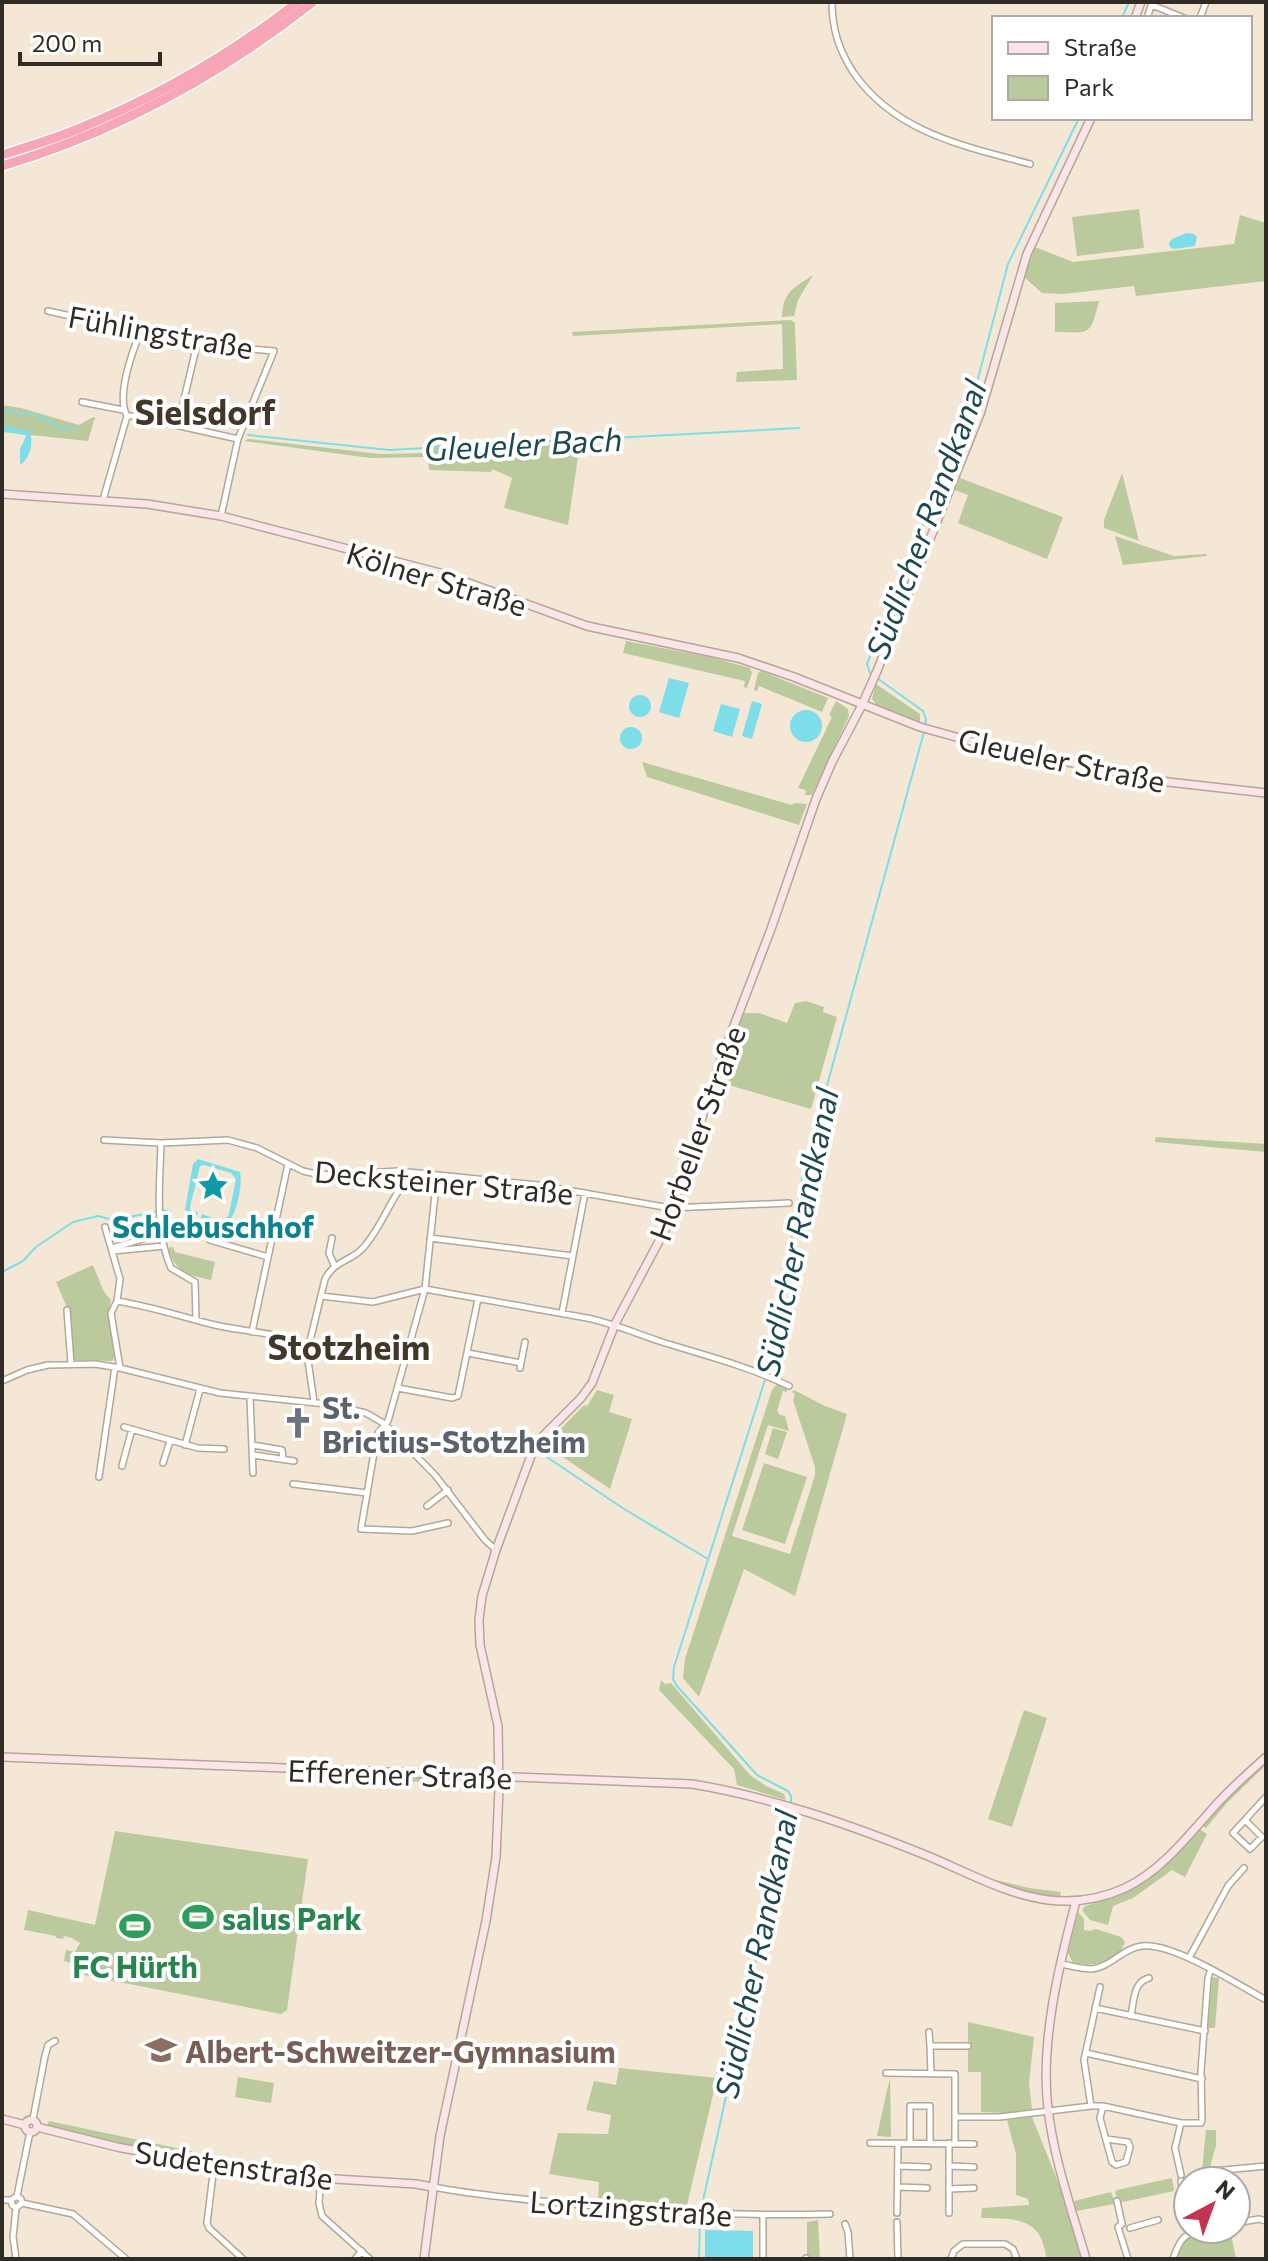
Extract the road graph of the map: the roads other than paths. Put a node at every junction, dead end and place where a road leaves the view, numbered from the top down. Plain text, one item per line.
1 (298, 2) edge
2 (313, 2) edge
3 (832, 2) edge
4 (1152, 3) edge
5 (1180, 16) edge
6 (1090, 120) edge
7 (2, 155) edge
8 (1030, 164) dead end
9 (2, 166) edge
10 (48, 311) dead end
11 (140, 332) junction
12 (197, 344) junction
13 (82, 402) dead end
14 (123, 410) junction
15 (127, 416) junction
16 (178, 425) junction
17 (238, 439) junction
18 (2, 494) edge
19 (103, 500) junction
20 (221, 516) junction
21 (862, 705) junction
22 (1266, 793) edge
23 (104, 1140) dead end
24 (161, 1143) junction
25 (288, 1164) junction
26 (398, 1171) junction
27 (414, 1173) junction
28 (437, 1176) junction
29 (402, 1185) junction
30 (585, 1193) junction
31 (789, 1203) dead end
32 (674, 1208) junction
33 (105, 1227) dead end
34 (163, 1233) junction
35 (332, 1238) dead end
36 (430, 1238) junction
37 (210, 1240) dead end
38 (164, 1246) junction
39 (112, 1249) junction
40 (573, 1256) junction
41 (268, 1257) junction
42 (334, 1265) junction
43 (425, 1289) junction
44 (321, 1296) junction
45 (478, 1299) junction
46 (117, 1301) junction
47 (67, 1310) dead end
48 (562, 1313) junction
49 (196, 1320) junction
50 (615, 1324) junction
51 (252, 1332) junction
52 (525, 1342) dead end
53 (306, 1347) junction
54 (468, 1353) junction
55 (71, 1364) junction
56 (118, 1367) junction
57 (2, 1381) edge
58 (789, 1386) dead end
59 (398, 1388) junction
60 (200, 1389) junction
61 (250, 1397) junction
62 (314, 1402) junction
63 (385, 1424) junction
64 (124, 1427) dead end
65 (132, 1429) junction
66 (170, 1440) junction
67 (487, 1442) dead end
68 (185, 1445) junction
69 (253, 1445) junction
70 (224, 1449) dead end
71 (532, 1453) junction
72 (253, 1455) junction
73 (283, 1459) junction
74 (294, 1461) dead end
75 (163, 1463) dead end
76 (122, 1466) dead end
77 (253, 1473) dead end
78 (99, 1477) dead end
79 (293, 1484) dead end
80 (448, 1490) junction
81 (367, 1493) junction
82 (427, 1506) dead end
83 (448, 1523) dead end
84 (496, 1550) junction
85 (1266, 1754) edge
86 (2, 1757) edge
87 (499, 1776) junction
88 (1266, 1797) edge
89 (1245, 1820) junction
90 (1244, 1868) dead end
91 (1076, 1901) junction
92 (1189, 1958) junction
93 (1062, 1964) junction
94 (1211, 1969) junction
95 (1149, 1978) dead end
96 (1100, 1987) dead end
97 (1266, 2000) edge
98 (1095, 2008) junction
99 (1131, 2016) junction
100 (1205, 2031) junction
101 (929, 2032) dead end
102 (55, 2041) dead end
103 (930, 2046) junction
104 (968, 2046) dead end
105 (1085, 2053) junction
106 (886, 2073) dead end
107 (931, 2074) junction
108 (1202, 2079) junction
109 (1091, 2106) junction
110 (1103, 2106) junction
111 (1048, 2111) junction
112 (955, 2117) junction
113 (2, 2119) edge
114 (1181, 2123) junction
115 (31, 2126) junction
116 (1106, 2139) junction
117 (870, 2143) dead end
118 (910, 2143) junction
119 (930, 2143) junction
120 (898, 2144) junction
121 (952, 2144) junction
122 (974, 2144) dead end
123 (1178, 2165) edge
124 (214, 2166) junction
125 (898, 2166) junction
126 (950, 2166) junction
127 (928, 2167) dead end
128 (974, 2167) dead end
129 (321, 2178) junction
130 (432, 2187) junction
131 (898, 2187) junction
132 (927, 2188) dead end
133 (974, 2188) dead end
134 (949, 2189) junction
135 (17, 2196) junction
136 (2, 2200) edge
137 (11, 2200) junction
138 (1117, 2201) dead end
139 (22, 2203) junction
140 (16, 2208) junction
141 (897, 2213) dead end
142 (949, 2213) dead end
143 (830, 2214) dead end
144 (763, 2215) junction
145 (1158, 2220) dead end
146 (897, 2222) dead end
147 (845, 2224) dead end
148 (1122, 2224) junction
149 (1130, 2228) junction
150 (1123, 2242) junction
151 (362, 2251) junction
152 (16, 2259) edge
153 (126, 2259) edge
154 (243, 2259) edge
155 (355, 2259) edge
156 (370, 2259) edge
157 (424, 2259) edge
158 (763, 2259) edge
159 (850, 2259) edge
160 (898, 2259) edge
161 (951, 2259) edge
162 (1017, 2259) edge
163 (1086, 2259) edge
164 (1128, 2259) edge

1 - 7 highway
2 - 9 highway
3 - 8 street
4 - 5 street
6 - 21 street, Horbeller Straße
10 - 11 street, Fühlingstraße
11 - 12 street, Fühlingstraße
11 - 14 street
12 - 16 street
12 - 17 street, Fühlingstraße
13 - 14 street
14 - 15 street
15 - 16 street
15 - 19 street
16 - 17 street
17 - 20 street
18 - 19 street, Kölner Straße
19 - 20 street, Kölner Straße
20 - 21 street, Kölner Straße
21 - 22 street, Gleueler Straße
21 - 32 street, Horbeller Straße
23 - 24 street, Decksteiner Straße
24 - 25 street, Decksteiner Straße
24 - 34 street
25 - 26 street, Decksteiner Straße
25 - 41 street
26 - 27 street, Decksteiner Straße
26 - 29 street
27 - 28 street, Decksteiner Straße
27 - 29 street
28 - 30 street, Decksteiner Straße
28 - 36 street
29 - 42 street
30 - 32 street, Decksteiner Straße
30 - 40 street
31 - 32 street, Decksteiner Straße
32 - 50 street, Horbeller Straße
33 - 39 street
34 - 38 street
34 - 39 street
35 - 42 street
36 - 40 street
36 - 43 street
37 - 41 street
38 - 39 street
38 - 49 street
39 - 46 street
40 - 48 street
41 - 51 street
42 - 44 street
43 - 44 street
43 - 45 street
43 - 59 street
44 - 53 street
45 - 48 street
45 - 54 street
46 - 49 street
46 - 56 street
47 - 55 street
48 - 50 street
49 - 51 street
50 - 58 street
50 - 71 street, Horbeller Straße
51 - 53 street
52 - 54 street
53 - 62 street
54 - 59 street
55 - 56 street
55 - 57 street
56 - 60 street
56 - 78 street
59 - 63 street
60 - 61 street
60 - 68 street
61 - 62 street
61 - 69 street
62 - 63 street
63 - 80 street
63 - 81 street
64 - 65 street
65 - 66 street
65 - 76 street
66 - 68 street
66 - 75 street
67 - 71 street
68 - 70 street
69 - 72 street
69 - 73 street
71 - 84 street, Horbeller Straße
72 - 73 street
72 - 77 street
73 - 74 street
79 - 81 street
80 - 82 street
80 - 84 street
81 - 83 street
84 - 87 street, Horbeller Straße
85 - 91 street
86 - 87 street, Efferener Straße
87 - 91 street, Efferener Straße
87 - 130 street, Horbeller Straße
88 - 89 street
89 - 89 street
90 - 92 street
91 - 93 street
92 - 93 street
92 - 94 street
93 - 111 street
94 - 97 street
94 - 100 street
95 - 99 street
96 - 98 street
98 - 99 street
98 - 105 street
99 - 100 street
100 - 108 street
101 - 103 street
102 - 115 street
103 - 104 street
103 - 107 street
105 - 108 street
105 - 109 street
106 - 107 street
107 - 112 street
108 - 114 street
109 - 110 street
109 - 111 street
110 - 114 street
110 - 116 street
111 - 112 street
111 - 163 street
112 - 121 street
113 - 115 street, Sudetenstraße
114 - 123 street
115 - 124 street, Sudetenstraße
115 - 135 street
116 - 116 street
117 - 120 street
118 - 119 street
118 - 119 street
118 - 120 street
119 - 121 street
120 - 125 street
121 - 122 street
121 - 126 street
124 - 129 street, Sudetenstraße
124 - 154 street
125 - 127 street
125 - 131 street
126 - 128 street
126 - 134 street
129 - 130 street, Sudetenstraße
129 - 151 street
130 - 144 street, Lortzingstraße
130 - 157 street, Horbeller Straße
131 - 132 street
131 - 141 street
133 - 134 street
134 - 142 street
135 - 137 street
135 - 139 street
136 - 137 street
137 - 140 street
138 - 148 street
139 - 140 street
139 - 153 street
140 - 152 street
143 - 144 street, Lortzingstraße
144 - 158 street
145 - 149 street
146 - 160 street
147 - 159 street
148 - 149 street
148 - 150 street
149 - 150 street
150 - 164 street
151 - 155 street
151 - 156 street
161 - 162 street

